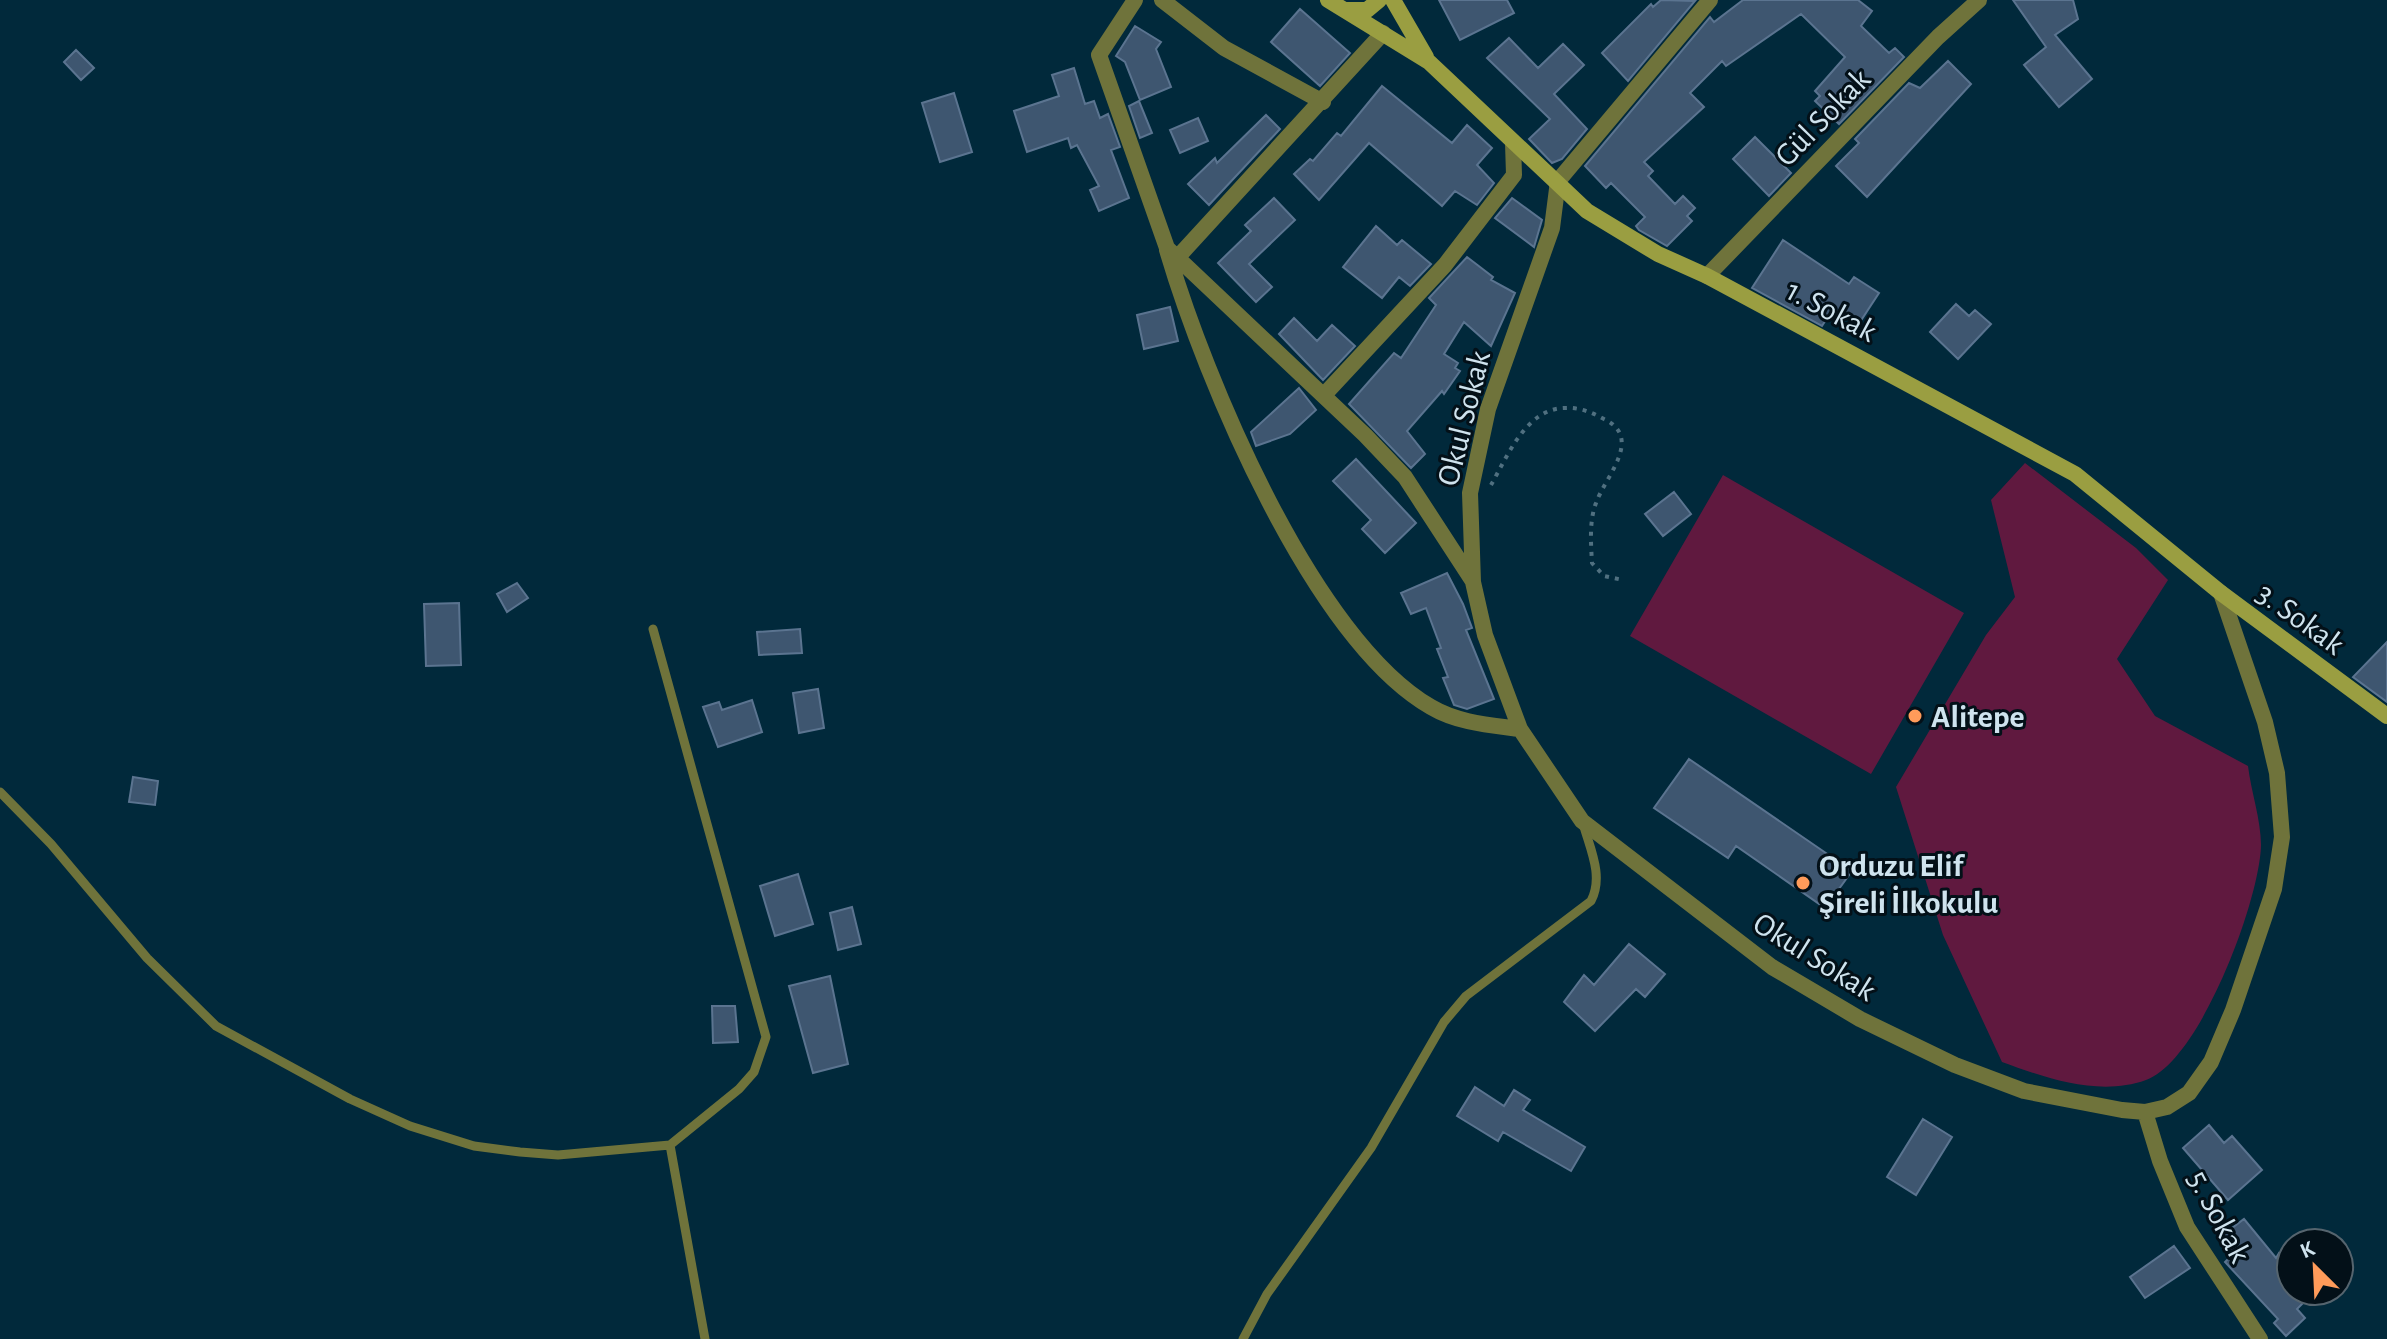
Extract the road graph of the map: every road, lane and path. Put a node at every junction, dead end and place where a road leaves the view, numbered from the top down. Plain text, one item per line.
1 (1135, 0) edge
2 (1162, 0) edge
3 (1379, 0) edge
4 (1393, 0) edge
5 (1710, 0) edge
6 (1979, 0) edge
7 (1333, 3) edge
8 (1383, 33) junction
9 (1429, 62) junction
10 (1323, 102) junction
11 (1513, 143) junction
12 (1558, 181) junction
13 (1172, 253) junction
14 (1707, 276) junction
15 (1324, 395) junction
16 (1490, 486) dead end
17 (1623, 580) dead end
18 (1473, 582) junction
19 (2221, 593) junction
20 (653, 629) dead end
21 (2387, 716) edge
22 (1520, 729) junction
23 (0, 792) edge
24 (1582, 821) junction
25 (2145, 1112) junction
26 (670, 1145) junction
27 (705, 1339) edge
28 (1243, 1339) edge
29 (2260, 1339) edge

1 - 13 street
2 - 10 street
3 - 7 street
4 - 9 street
5 - 12 street
6 - 14 street, Gül Sokak
7 - 8 street
8 - 9 street
8 - 10 street
9 - 11 street, 1. Sokak
10 - 13 street
11 - 12 street, 1. Sokak
11 - 15 street
12 - 14 street, 1. Sokak
12 - 18 street, Okul Sokak
13 - 15 street
13 - 22 street
14 - 19 street, 1. Sokak
15 - 18 street
16 - 17 path
18 - 22 street, Okul Sokak
19 - 21 street, 3. Sokak
19 - 25 street, Okul Sokak
20 - 26 lane
22 - 24 street, Okul Sokak
23 - 26 lane
24 - 25 street, Okul Sokak
24 - 28 lane
25 - 29 street, 5. Sokak
26 - 27 lane

